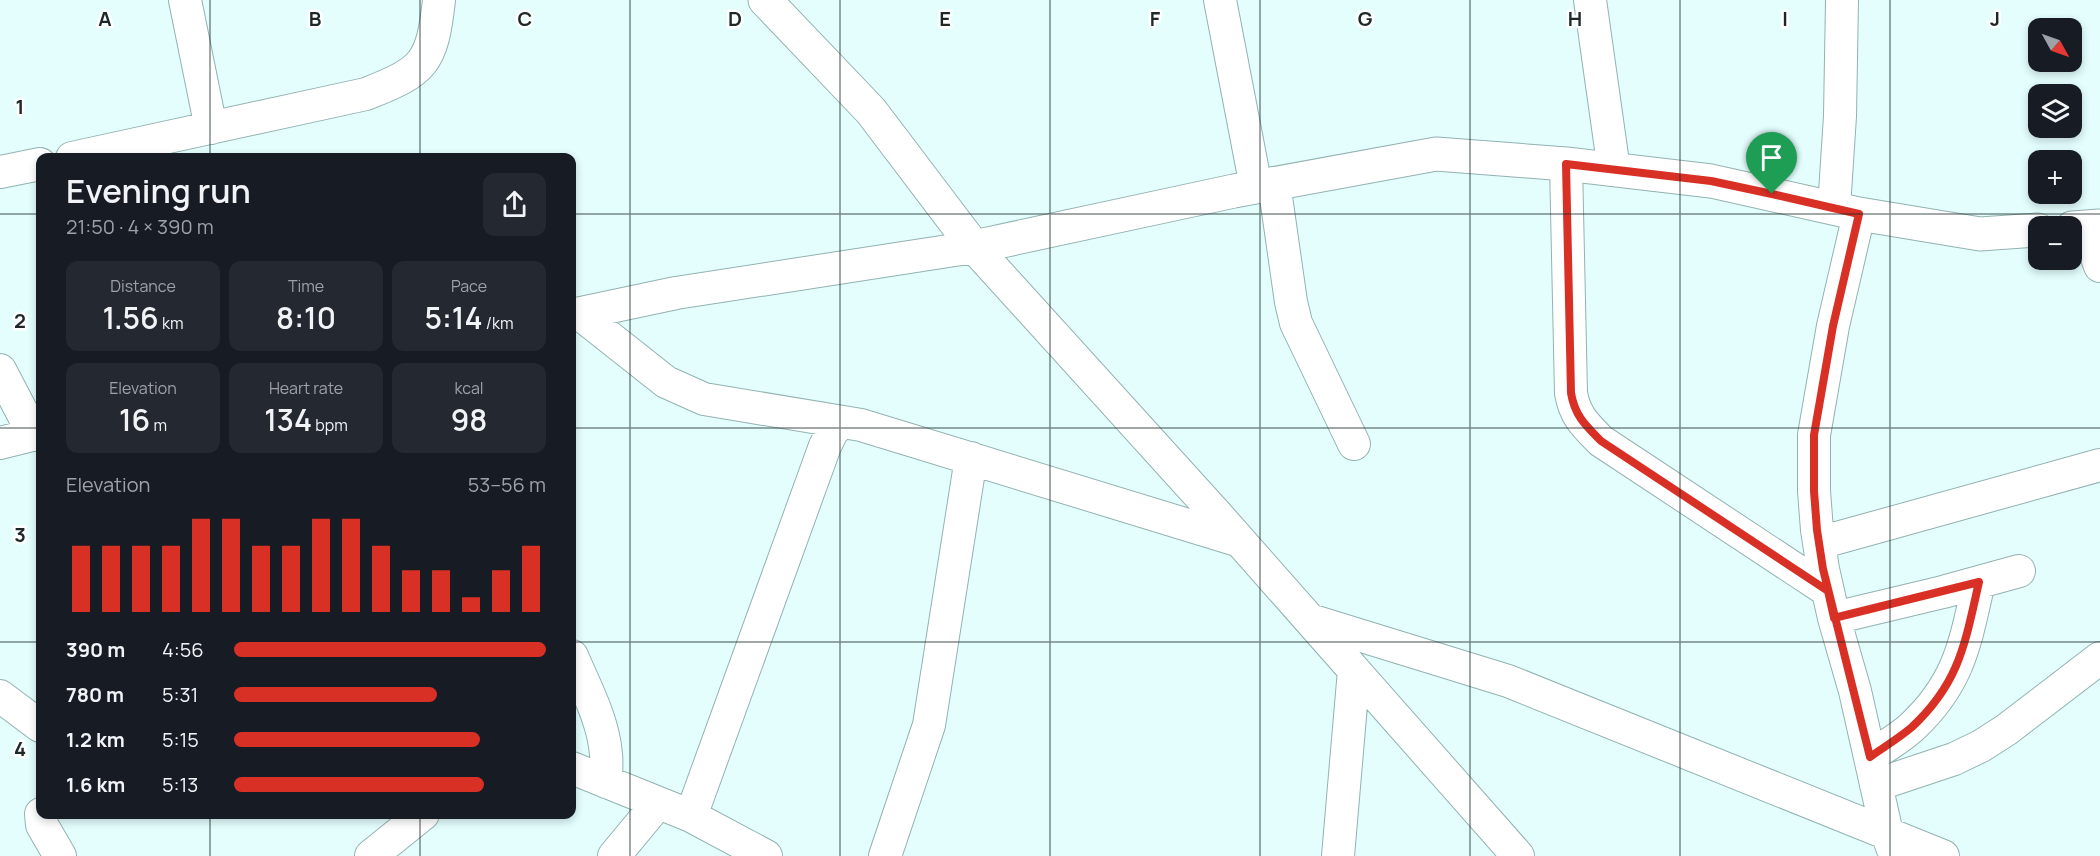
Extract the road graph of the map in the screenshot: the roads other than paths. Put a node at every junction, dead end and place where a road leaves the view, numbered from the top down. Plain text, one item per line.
1 (185, 0) edge
2 (440, 0) edge
3 (765, 0) edge
4 (1220, 0) edge
5 (1590, 0) edge
6 (1842, 0) edge
7 (211, 128) junction
8 (95, 153) edge
9 (1566, 164) junction
10 (36, 165) edge
11 (1614, 170) junction
12 (0, 172) edge
13 (1265, 185) junction
14 (1847, 211) junction
15 (2086, 227) edge
16 (2028, 231) edge
17 (975, 247) junction
18 (2100, 267) edge
19 (576, 315) edge
20 (0, 370) edge
21 (843, 422) junction
22 (36, 431) edge
23 (36, 434) edge
24 (0, 443) edge
25 (1354, 444) dead end
26 (971, 458) junction
27 (2100, 465) edge
28 (1240, 541) junction
29 (1819, 543) junction
30 (2019, 571) dead end
31 (1979, 582) junction
32 (1831, 605) junction
33 (1309, 620) junction
34 (2100, 658) edge
35 (576, 665) edge
36 (1354, 670) junction
37 (0, 696) edge
38 (36, 723) edge
39 (576, 770) edge
40 (1873, 771) junction
41 (606, 782) junction
42 (658, 803) junction
43 (691, 816) junction
44 (41, 819) edge
45 (417, 819) edge
46 (1891, 845) edge
47 (60, 856) edge
48 (371, 856) edge
49 (614, 856) edge
50 (766, 856) edge
51 (885, 856) edge
52 (1338, 856) edge
53 (1518, 856) edge
54 (1942, 856) edge

1 - 7 street
2 - 7 street
3 - 17 main road
4 - 13 street
5 - 11 street
6 - 14 street
7 - 8 street
9 - 11 main road
9 - 13 main road
9 - 32 street
10 - 12 street
11 - 14 main road
13 - 17 main road
13 - 25 street
14 - 16 main road
14 - 29 street
15 - 18 street
17 - 19 street
17 - 28 street
19 - 21 street
20 - 22 street
21 - 26 street
21 - 43 street
23 - 24 street
26 - 28 street
26 - 51 street
27 - 29 street
28 - 33 street
29 - 32 street
30 - 31 street
31 - 32 street
31 - 40 street
32 - 40 street
33 - 36 street
33 - 46 street
34 - 40 street
35 - 41 street
36 - 52 street
36 - 53 street
37 - 38 street
39 - 41 street
40 - 46 street
41 - 42 street
42 - 43 street
42 - 49 street
43 - 50 street
44 - 47 street
45 - 48 street
46 - 54 street

